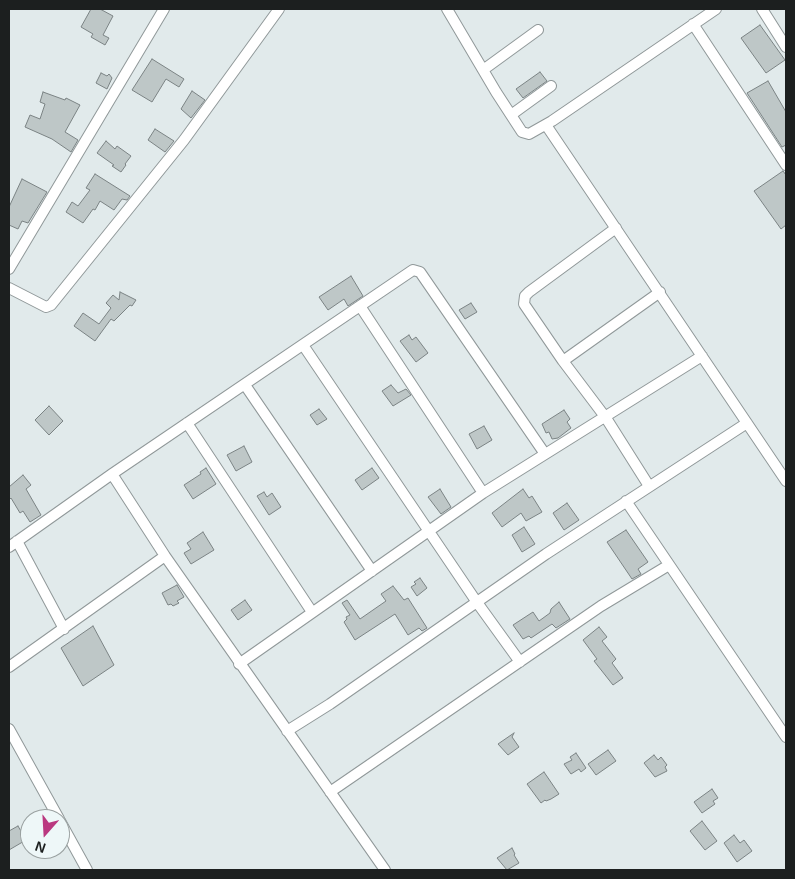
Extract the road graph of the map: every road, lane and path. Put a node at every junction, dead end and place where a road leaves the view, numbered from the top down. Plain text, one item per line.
1 (164, 9) edge
2 (279, 9) edge
3 (716, 9) edge
4 (762, 9) edge
5 (449, 10) edge
6 (703, 12) edge
7 (693, 24) junction
8 (538, 30) dead end
9 (786, 47) edge
10 (482, 70) junction
11 (551, 86) dead end
12 (511, 114) junction
13 (546, 125) junction
14 (786, 165) edge
15 (616, 228) junction
16 (9, 269) edge
17 (9, 288) edge
18 (660, 292) junction
19 (360, 306) junction
20 (303, 345) junction
21 (702, 356) junction
22 (563, 361) junction
23 (245, 385) junction
24 (606, 418) junction
25 (188, 423) junction
26 (747, 423) junction
27 (545, 454) junction
28 (112, 474) junction
29 (786, 481) edge
30 (649, 486) junction
31 (484, 493) junction
32 (626, 501) junction
33 (429, 532) junction
34 (13, 544) edge
35 (165, 556) junction
36 (669, 565) junction
37 (372, 571) junction
38 (476, 601) junction
39 (312, 612) junction
40 (64, 629) junction
41 (520, 662) junction
42 (239, 664) junction
43 (9, 667) edge
44 (9, 729) edge
45 (287, 731) junction
46 (786, 737) edge
47 (330, 792) junction
48 (53, 809) edge
49 (70, 840) edge
50 (87, 870) edge
51 (385, 870) edge

1 - 16 street
2 - 17 street
3 - 6 street
4 - 9 street
5 - 10 street
6 - 7 street
7 - 13 street
7 - 14 street
8 - 10 street
10 - 12 street
11 - 12 street
12 - 13 street
13 - 15 street
15 - 18 street
15 - 22 street
18 - 21 street
18 - 22 street
19 - 20 street
19 - 27 street
19 - 31 street
20 - 23 street
20 - 33 street
21 - 24 street
21 - 26 street
22 - 24 street
23 - 25 street
23 - 37 street
24 - 27 street
24 - 30 street
25 - 28 street
25 - 39 street
26 - 29 street
26 - 30 street
27 - 31 street
28 - 34 street
28 - 35 street
30 - 32 street
31 - 33 street
32 - 36 street
32 - 38 street
33 - 37 street
33 - 38 street
34 - 40 street
35 - 40 street
35 - 42 street
36 - 41 street
36 - 46 street
37 - 39 street
38 - 41 street
38 - 45 street
39 - 42 street
40 - 43 street
41 - 47 street
42 - 45 street
44 - 48 street
45 - 47 street
47 - 51 street
49 - 50 street

